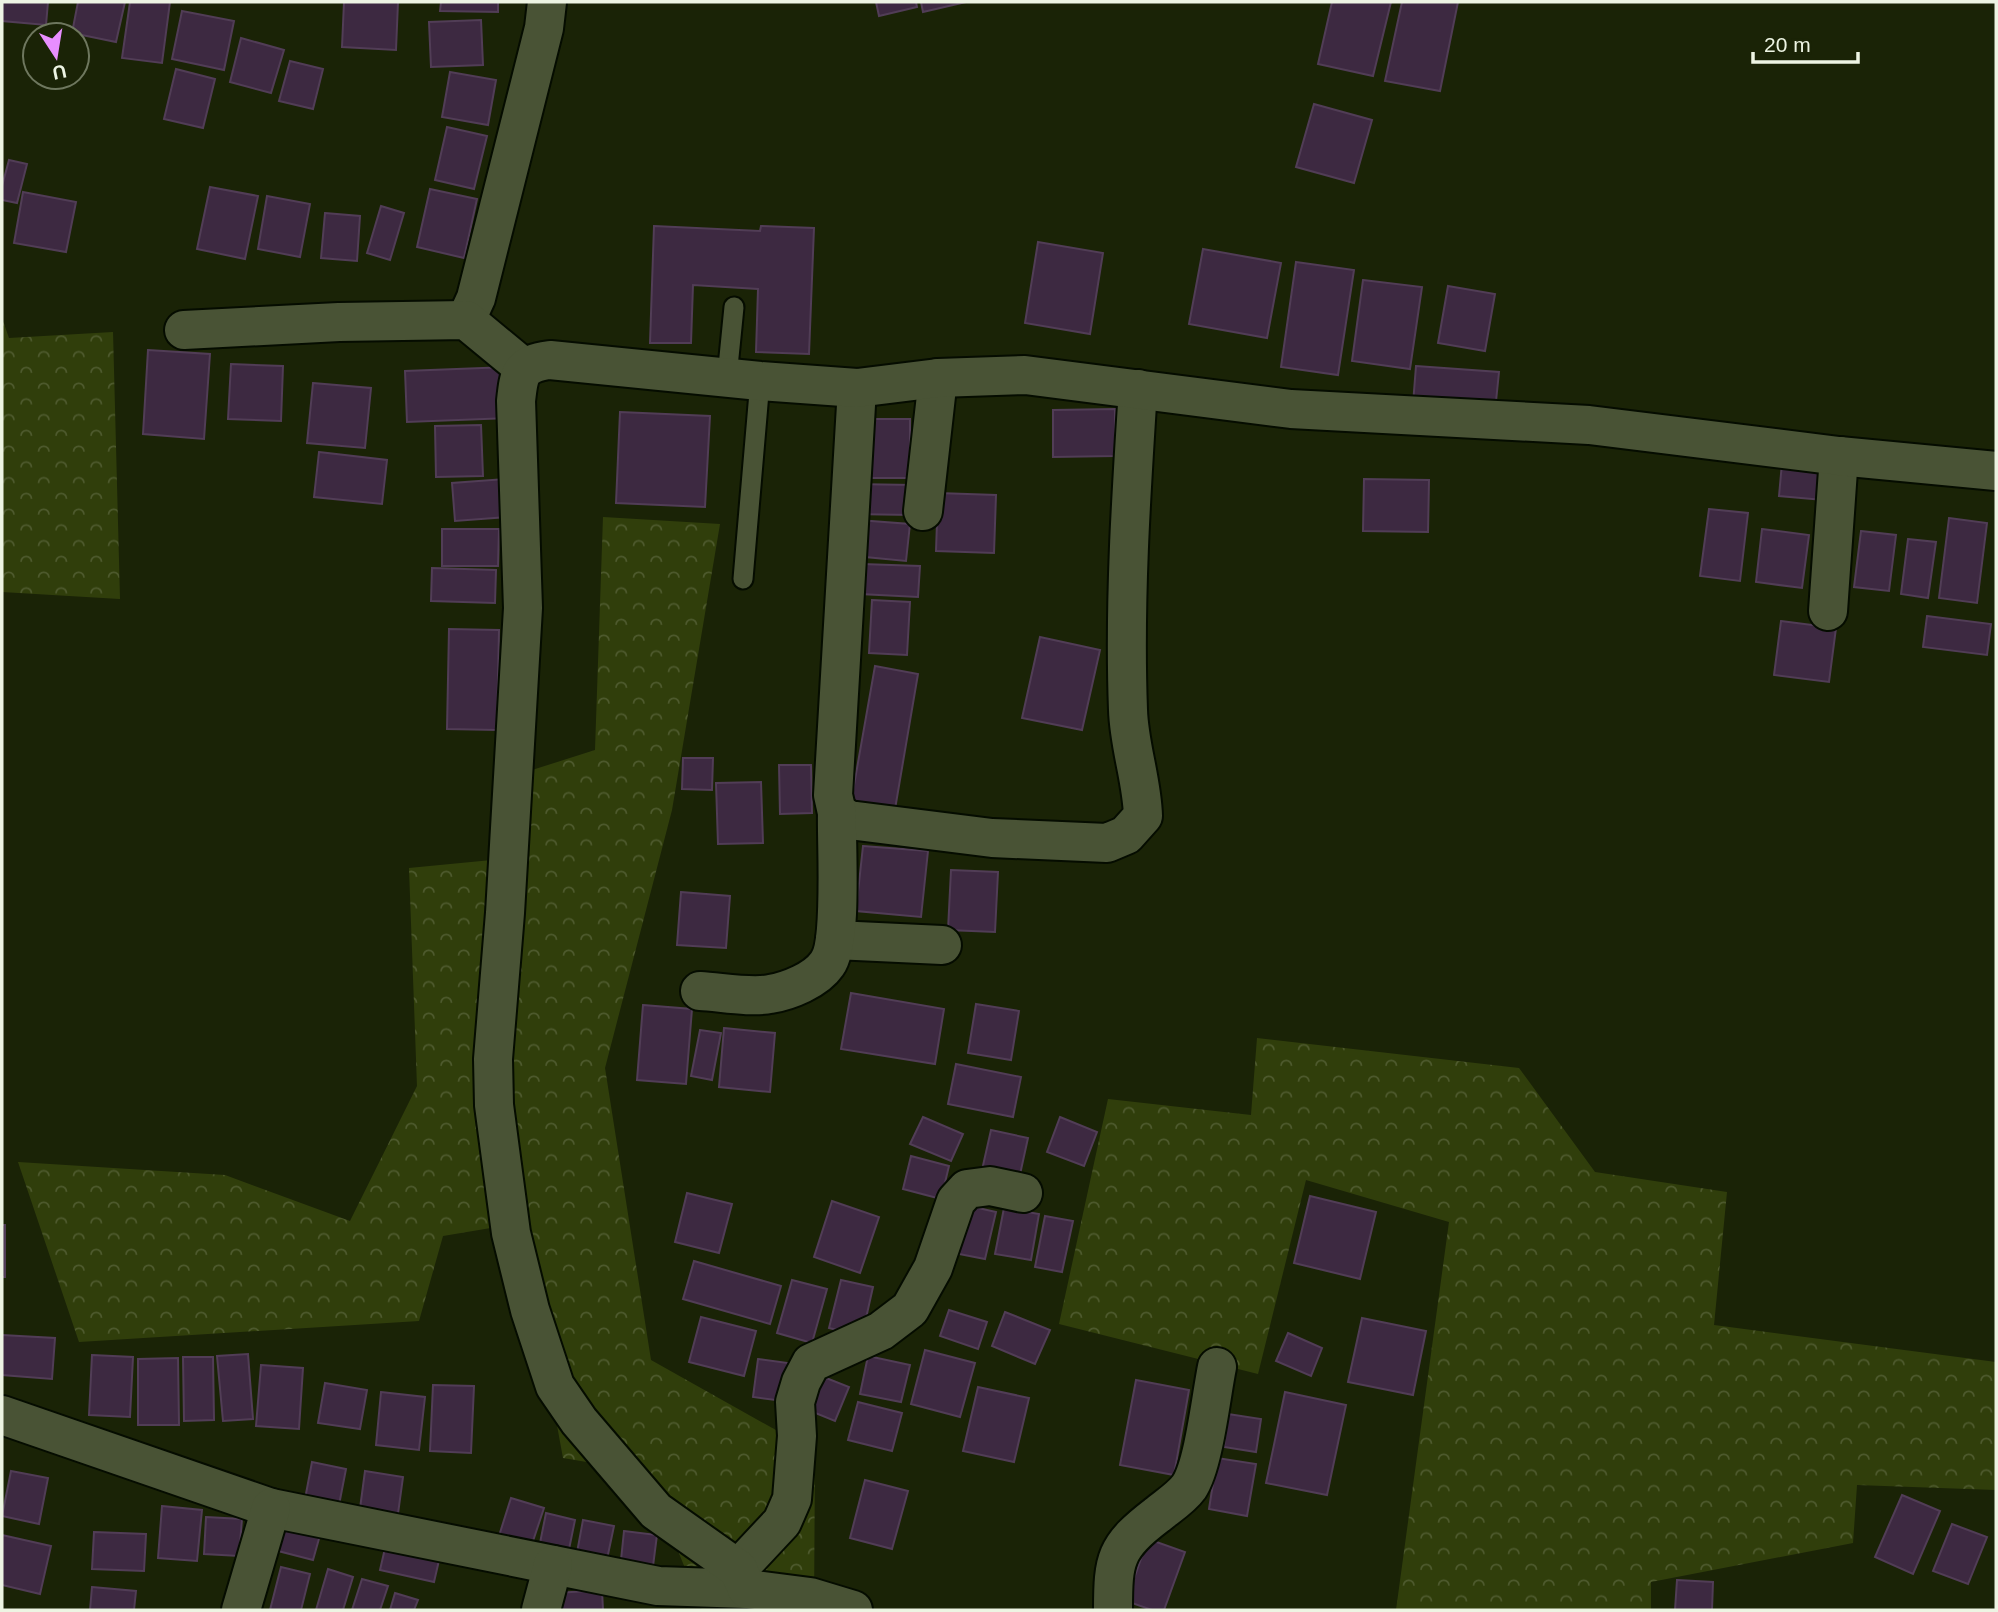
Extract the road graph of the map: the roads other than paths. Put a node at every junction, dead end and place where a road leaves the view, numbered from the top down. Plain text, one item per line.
1 (547, 2) edge
2 (734, 307) dead end
3 (466, 320) junction
4 (184, 330) dead end
5 (524, 368) junction
6 (938, 378) junction
7 (743, 379) junction
8 (857, 388) junction
9 (1138, 389) junction
10 (1839, 456) junction
11 (1996, 471) edge
12 (923, 511) dead end
13 (743, 579) dead end
14 (1828, 611) dead end
15 (836, 813) junction
16 (835, 940) junction
17 (942, 946) dead end
18 (700, 991) dead end
19 (1023, 1193) dead end
20 (1217, 1367) dead end
21 (2, 1415) edge
22 (271, 1508) junction
23 (553, 1565) junction
24 (742, 1579) junction
25 (241, 1610) edge
26 (541, 1610) edge
27 (853, 1610) edge
28 (1113, 1610) edge

1 - 3 street
2 - 7 lane
3 - 4 street
3 - 5 street
5 - 7 street
5 - 24 street
6 - 8 street
6 - 9 street
6 - 12 street
7 - 8 street
7 - 13 lane
8 - 15 street
9 - 10 street
9 - 15 street
10 - 11 street
10 - 14 street
15 - 16 street
16 - 17 street
16 - 18 street
19 - 24 street
20 - 28 street
21 - 22 street
22 - 23 street
22 - 25 street
23 - 24 street
23 - 26 street
24 - 27 street

